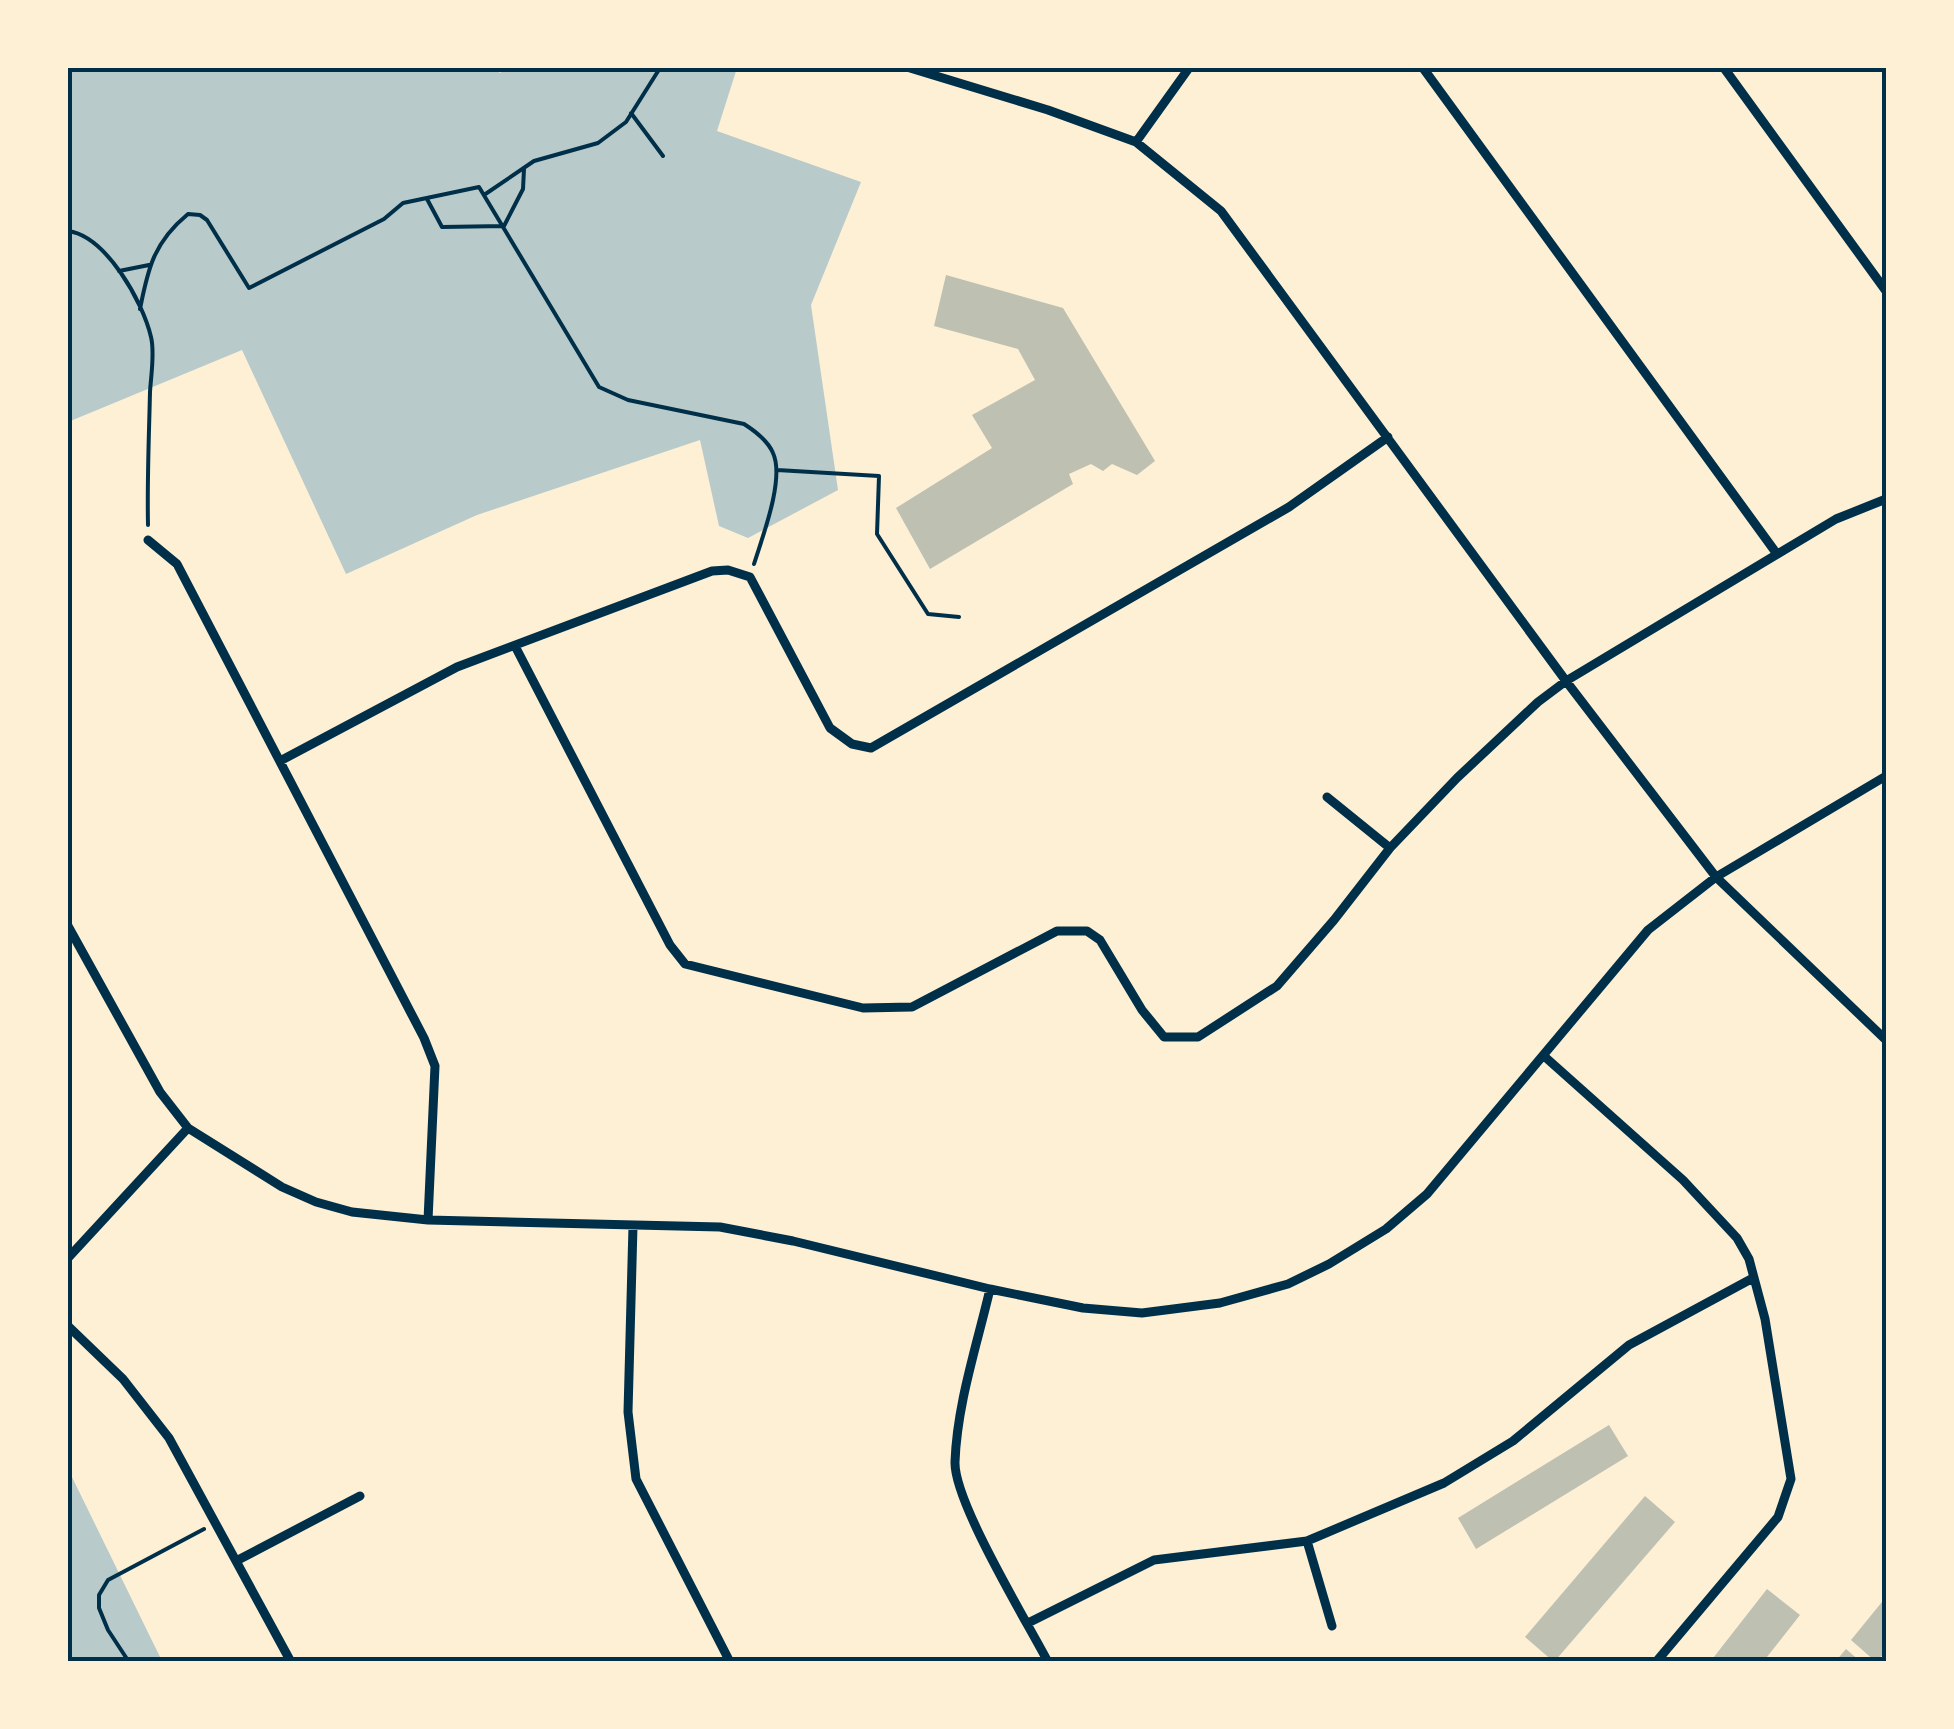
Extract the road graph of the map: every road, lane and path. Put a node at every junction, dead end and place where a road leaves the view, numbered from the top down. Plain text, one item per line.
1 (660, 68) edge
2 (910, 68) edge
3 (1188, 68) edge
4 (1423, 68) edge
5 (1724, 68) edge
6 (945, 73) edge
7 (631, 113) junction
8 (1136, 142) junction
9 (663, 156) dead end
10 (524, 167) junction
11 (484, 195) junction
12 (427, 199) junction
13 (504, 226) junction
14 (68, 231) edge
15 (149, 265) junction
16 (118, 271) junction
17 (1886, 291) edge
18 (140, 309) junction
19 (1388, 437) junction
20 (777, 470) junction
21 (1886, 498) edge
22 (148, 540) joint
23 (1778, 554) junction
24 (750, 577) junction
25 (959, 617) dead end
26 (516, 646) junction
27 (1566, 682) junction
28 (280, 761) junction
29 (1886, 776) edge
30 (1327, 797) dead end
31 (1390, 848) junction
32 (1716, 877) junction
33 (68, 926) edge
34 (1886, 1040) edge
35 (1544, 1056) junction
36 (188, 1128) junction
37 (428, 1220) junction
38 (633, 1226) junction
39 (68, 1258) edge
40 (1754, 1278) junction
41 (990, 1289) junction
42 (68, 1326) edge
43 (360, 1496) dead end
44 (216, 1523) junction
45 (1307, 1542) junction
46 (238, 1560) junction
47 (1028, 1623) junction
48 (1332, 1626) dead end
49 (729, 1661) edge
50 (129, 1662) edge
51 (291, 1662) edge
52 (1048, 1662) edge
53 (1656, 1662) edge

1 - 7 path
2 - 6 street
3 - 8 street
4 - 23 street
5 - 17 street
6 - 8 street
7 - 9 path
7 - 10 path
8 - 19 street
10 - 11 path
10 - 13 path
11 - 12 path
11 - 13 path
12 - 13 path
12 - 15 path
13 - 20 path
14 - 16 path
15 - 16 path
15 - 18 path
16 - 18 path
18 - 22 path
19 - 24 street
19 - 27 street
20 - 24 path
20 - 25 path
21 - 23 street
22 - 28 street
23 - 27 street
24 - 26 street
26 - 28 street
26 - 31 street
27 - 31 street
27 - 32 street
28 - 37 street
29 - 32 street
30 - 31 street
32 - 34 street
32 - 35 street
33 - 36 street
35 - 40 street
35 - 41 street
36 - 37 street
36 - 39 street
37 - 38 street
38 - 41 street
38 - 49 street
40 - 45 street
40 - 53 street
41 - 47 street
42 - 44 street
43 - 46 street
44 - 46 street
44 - 50 path
45 - 47 street
45 - 48 street
46 - 51 street
47 - 52 street

